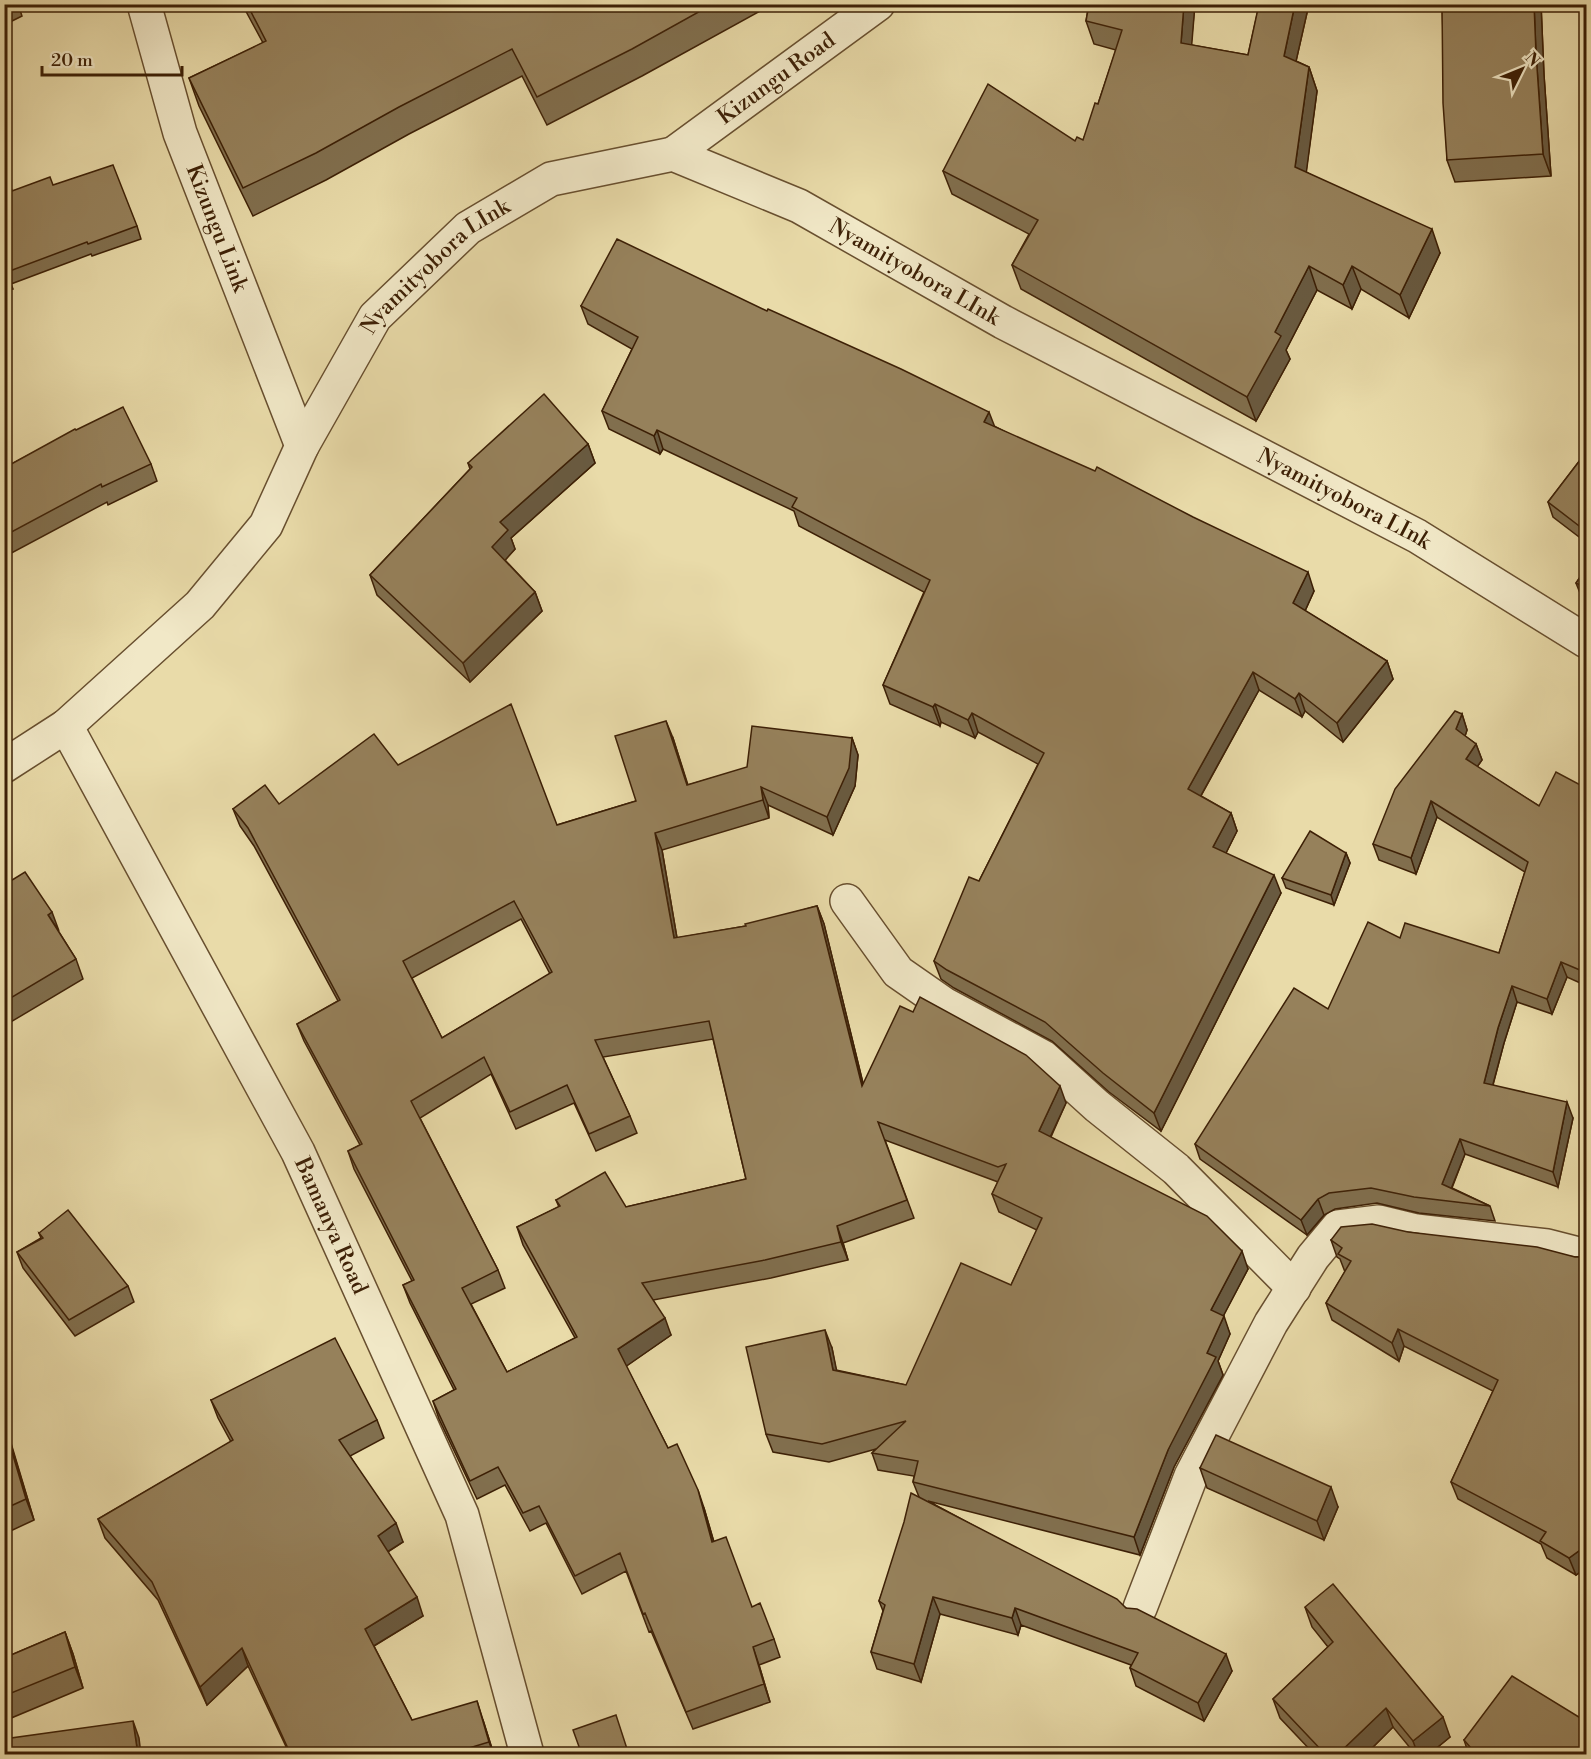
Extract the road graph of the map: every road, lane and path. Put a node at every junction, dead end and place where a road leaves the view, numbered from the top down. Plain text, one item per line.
1 (144, 4) edge
2 (878, 4) edge
3 (673, 154) junction
4 (302, 446) junction
5 (1587, 641) edge
6 (66, 726) junction
7 (4, 766) edge
8 (847, 901) dead end
9 (1587, 1256) edge
10 (1294, 1288) junction
11 (1140, 1608) edge
12 (527, 1755) edge

1 - 4 street, Kizungu Link
2 - 3 street, Kizungu Road
3 - 4 street, Nyamityobora LInk
3 - 5 street, Nyamityobora LInk
4 - 6 street, Nyamityobora LInk
6 - 7 street, Nyamityobora LInk
6 - 12 street, Bamanya Road
8 - 10 street
9 - 10 street
10 - 11 street

